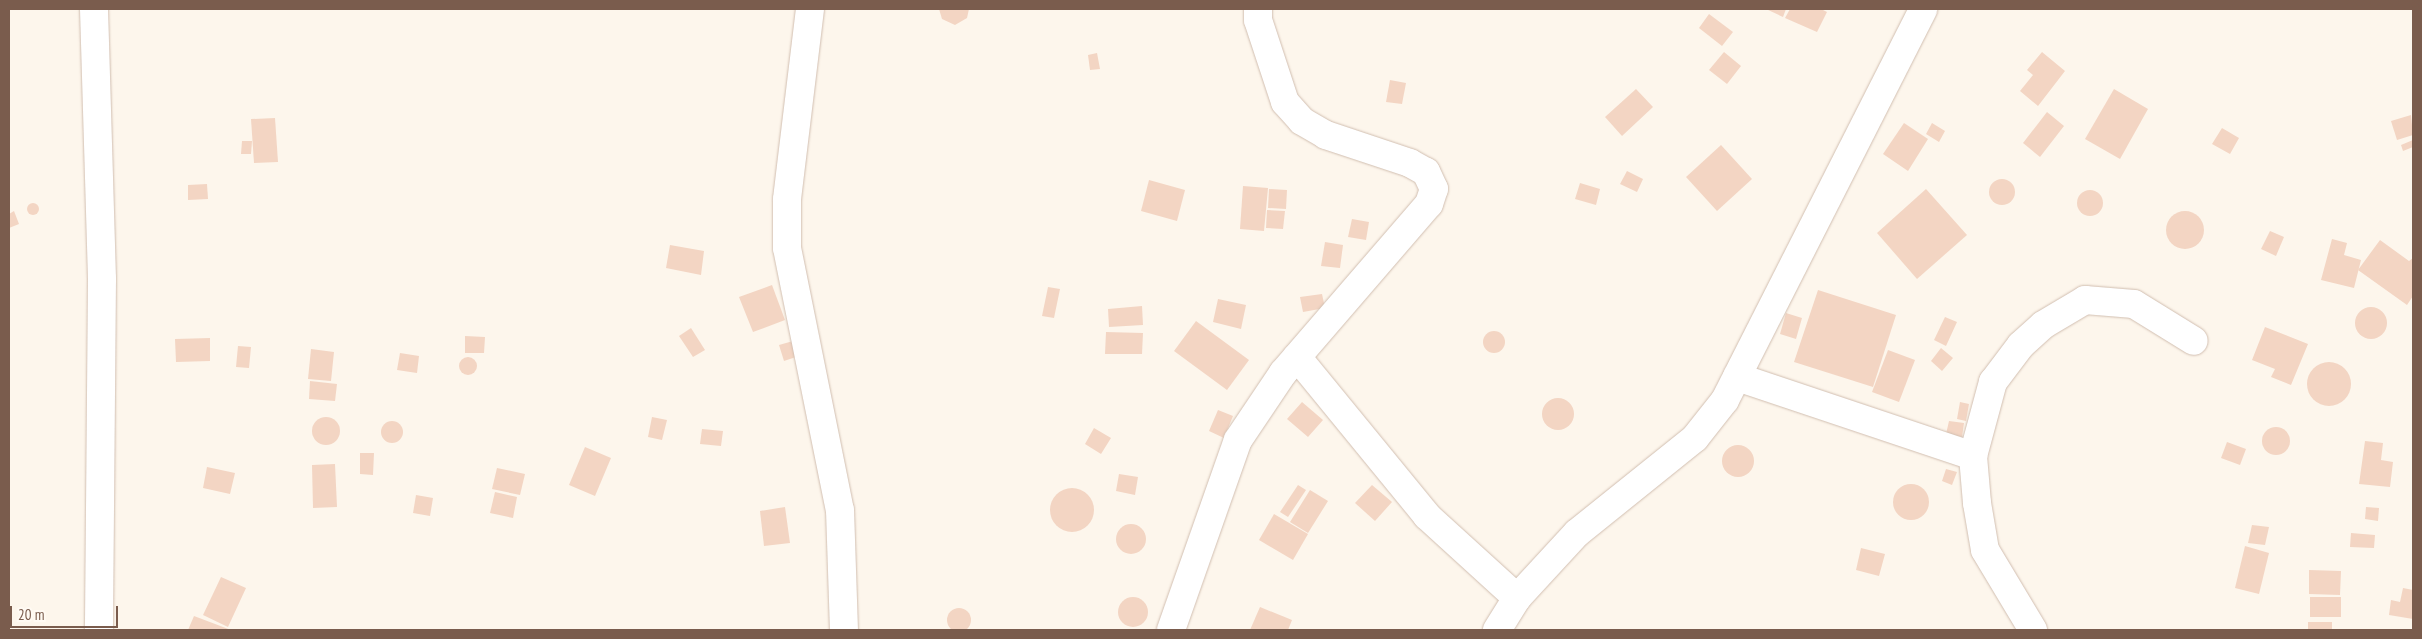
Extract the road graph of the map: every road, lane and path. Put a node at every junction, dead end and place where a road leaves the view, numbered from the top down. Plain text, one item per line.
1 (94, 9) edge
2 (810, 9) edge
3 (1258, 9) edge
4 (1923, 9) edge
5 (2194, 341) dead end
6 (1298, 357) junction
7 (1737, 377) junction
8 (1973, 456) junction
9 (1518, 598) junction
10 (99, 630) edge
11 (844, 630) edge
12 (1171, 630) edge
13 (1497, 630) edge
14 (2033, 630) edge

1 - 10 street
2 - 11 street
3 - 6 street
4 - 7 street
5 - 8 street
6 - 9 street
6 - 12 street
7 - 8 street
7 - 9 street
8 - 14 street
9 - 13 street

